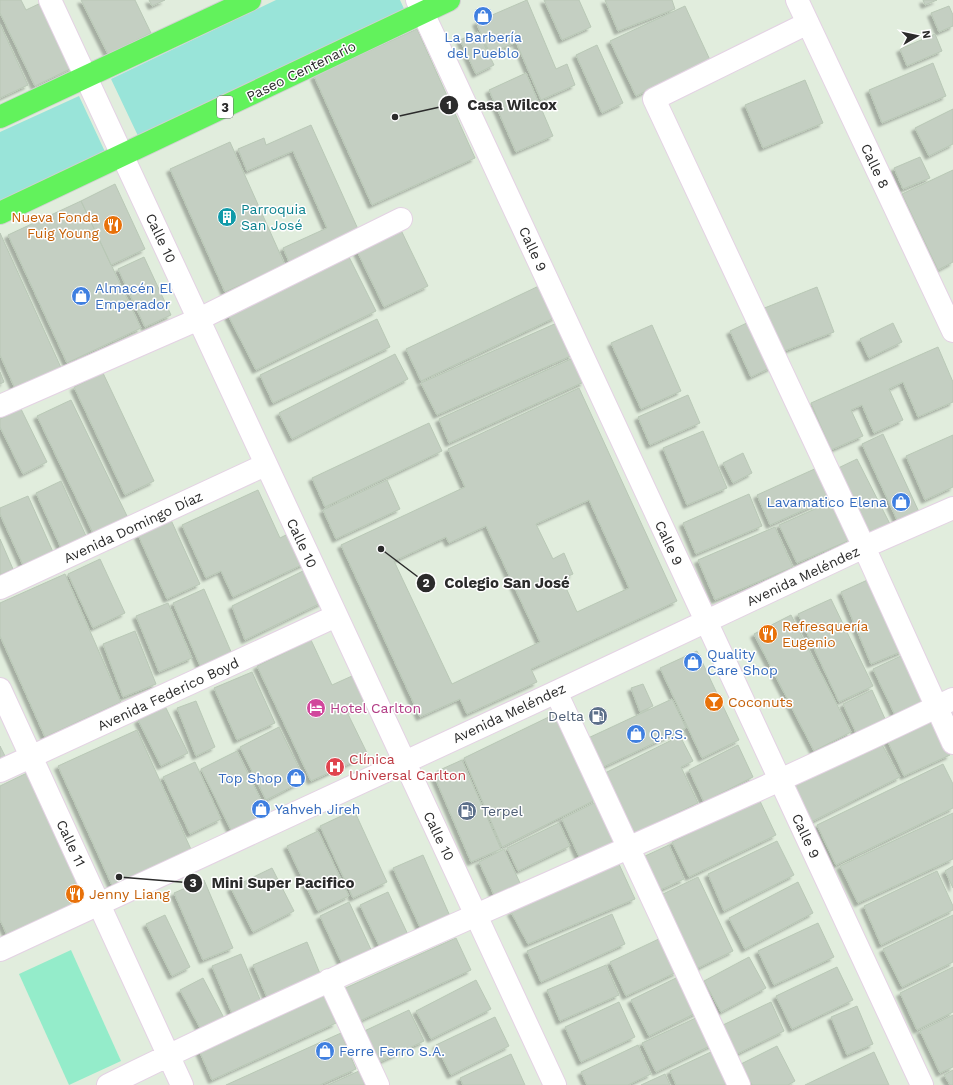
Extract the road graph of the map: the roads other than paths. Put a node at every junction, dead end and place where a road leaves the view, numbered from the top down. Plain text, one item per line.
1 (50, 0) edge
2 (250, 0) edge
3 (450, 0) edge
4 (797, 0) edge
5 (420, 6) edge
6 (808, 23) junction
7 (85, 77) junction
8 (0, 117) edge
9 (122, 156) junction
10 (0, 213) edge
11 (401, 219) dead end
12 (199, 319) junction
13 (953, 331) edge
14 (0, 406) edge
15 (265, 465) junction
16 (953, 508) edge
17 (864, 547) junction
18 (0, 588) edge
19 (336, 616) junction
20 (706, 622) junction
21 (0, 689) edge
22 (556, 692) junction
23 (944, 703) edge
24 (953, 743) edge
25 (31, 757) junction
26 (403, 762) junction
27 (0, 772) edge
28 (780, 780) junction
29 (628, 847) junction
30 (99, 904) junction
31 (476, 915) junction
32 (0, 950) edge
33 (329, 980) junction
34 (168, 1056) junction
35 (108, 1085) edge
36 (182, 1085) edge
37 (378, 1085) edge
38 (555, 1085) edge
39 (739, 1085) edge
40 (922, 1085) edge

1 - 7 street, Calle 10
2 - 7 main road
3 - 5 main road, Paseo Centenario / 3
4 - 6 street, Calle 8
5 - 9 main road, Paseo Centenario / 3
5 - 20 street, Calle 9
6 - 13 street, Calle 8
6 - 17 street
7 - 8 main road
7 - 9 street, Calle 10
9 - 10 main road, Paseo Centenario / 3
9 - 12 street, Calle 10
11 - 12 street
12 - 14 street
12 - 15 street, Calle 10
15 - 18 street, Avenida Domingo Díaz
15 - 19 street, Calle 10
16 - 17 street, Avenida Meléndez
17 - 20 street, Avenida Meléndez
17 - 23 street
19 - 25 street, Avenida Federico Boyd
19 - 26 street, Calle 10
20 - 22 street, Avenida Meléndez
20 - 28 street, Calle 9
21 - 25 street, Calle 11
22 - 26 street, Avenida Meléndez
22 - 29 street
23 - 24 street
23 - 28 street
25 - 27 street, Avenida Federico Boyd
25 - 30 street, Calle 11
26 - 30 street, Avenida Meléndez
26 - 31 street, Calle 10
28 - 29 street
28 - 40 street, Calle 9
29 - 31 street
29 - 39 street
30 - 32 street, Avenida Meléndez
30 - 34 street, Calle 11
31 - 33 street
31 - 38 street, Calle 10
33 - 34 street
33 - 37 street
34 - 35 street
34 - 36 street, Calle 11

